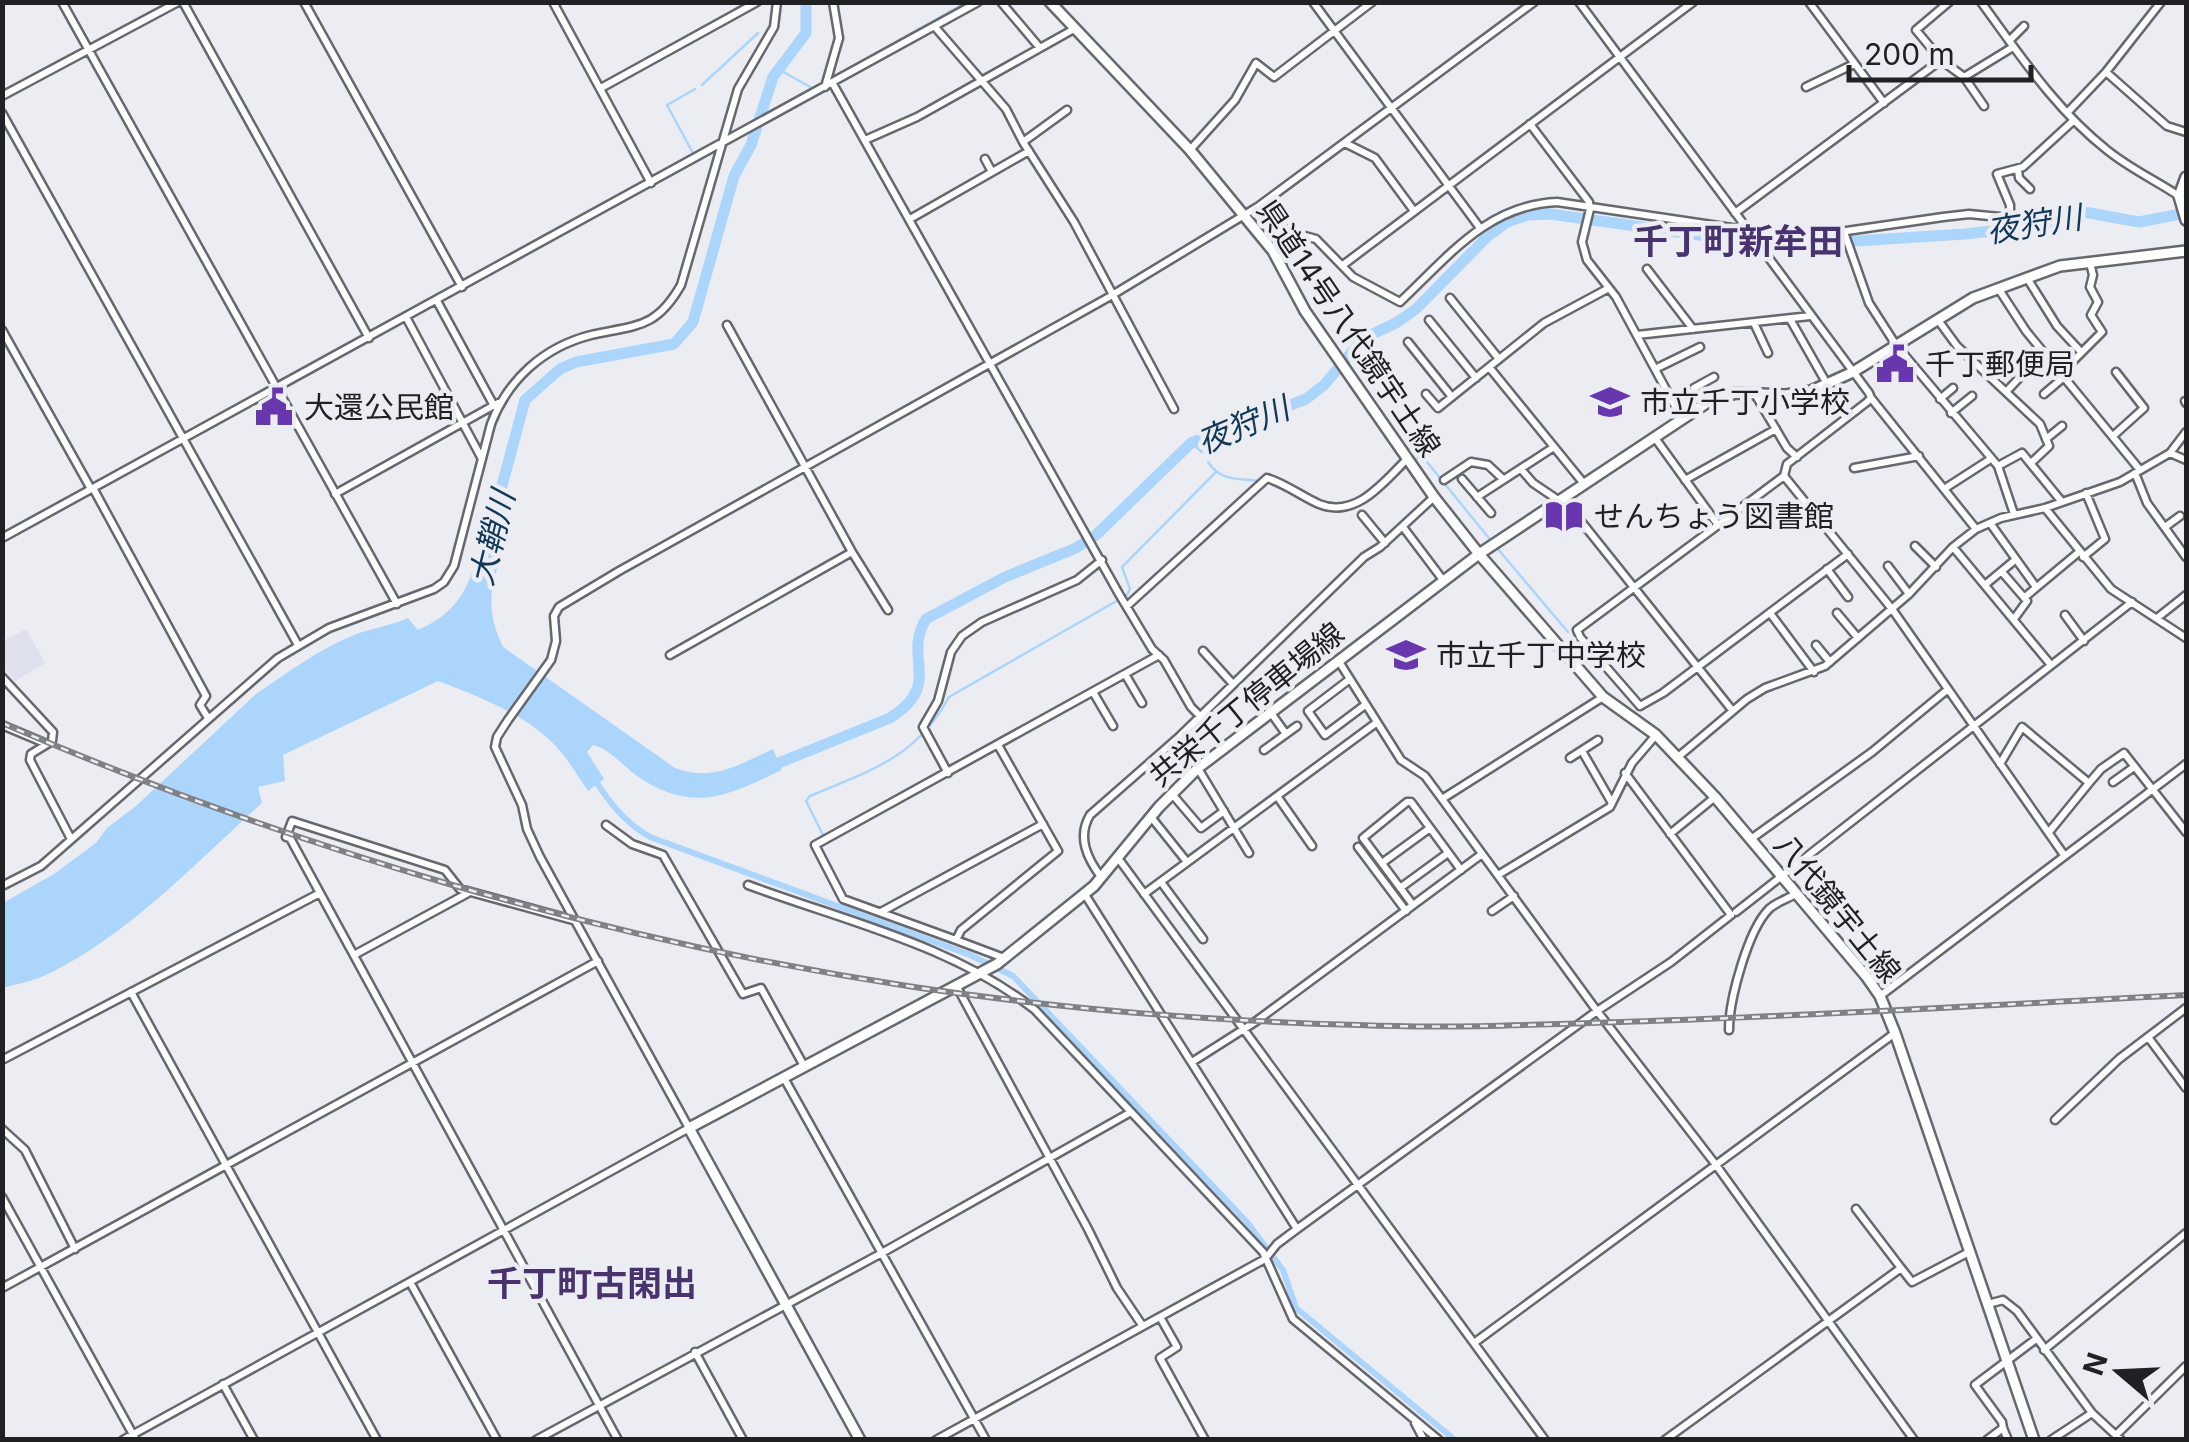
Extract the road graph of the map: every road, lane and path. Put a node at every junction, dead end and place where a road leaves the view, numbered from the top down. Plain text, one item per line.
1 (62, 2) edge
2 (180, 2) edge
3 (304, 2) edge
4 (553, 2) edge
5 (757, 2) edge
6 (777, 2) edge
7 (833, 2) edge
8 (1001, 2) edge
9 (1050, 2) edge
10 (1313, 2) edge
11 (1372, 2) edge
12 (1534, 2) edge
13 (1578, 2) edge
14 (1693, 2) edge
15 (1809, 2) edge
16 (1949, 2) edge
17 (2161, 2) edge
18 (972, 4) edge
19 (1985, 4) edge
20 (2024, 26) dead end
21 (935, 27) junction
22 (1074, 29) junction
23 (1334, 31) junction
24 (2011, 44) junction
25 (1040, 48) junction
26 (89, 51) junction
27 (1618, 58) junction
28 (1941, 60) junction
29 (1855, 64) junction
30 (2106, 72) junction
31 (1964, 77) junction
32 (982, 81) junction
33 (829, 85) junction
34 (1806, 87) dead end
35 (601, 88) junction
36 (2, 96) edge
37 (1884, 102) junction
38 (1984, 106) dead end
39 (1392, 108) junction
40 (1067, 110) dead end
41 (2, 113) edge
42 (2070, 117) junction
43 (1530, 124) junction
44 (2186, 132) edge
45 (866, 140) junction
46 (726, 141) junction
47 (1024, 142) junction
48 (1345, 143) junction
49 (1029, 150) junction
50 (1190, 150) junction
51 (985, 159) dead end
52 (2018, 168) junction
53 (992, 172) junction
54 (2186, 176) edge
55 (650, 181) junction
56 (1448, 185) junction
57 (2030, 189) dead end
58 (2180, 200) junction
59 (1259, 206) junction
60 (1590, 208) junction
61 (1414, 211) junction
62 (1734, 213) junction
63 (1244, 218) junction
64 (910, 219) junction
65 (2186, 220) edge
66 (1480, 228) junction
67 (1749, 231) junction
68 (1844, 233) junction
69 (2186, 251) edge
70 (2090, 263) junction
71 (1343, 265) junction
72 (1647, 268) dead end
73 (2027, 278) junction
74 (460, 284) junction
75 (1608, 288) junction
76 (1998, 288) junction
77 (1111, 296) junction
78 (1450, 298) dead end
79 (437, 301) junction
80 (1811, 316) junction
81 (406, 317) junction
82 (1790, 319) junction
83 (1937, 319) junction
84 (1428, 320) dead end
85 (1754, 323) junction
86 (727, 325) dead end
87 (1693, 329) junction
88 (2, 330) edge
89 (1637, 335) junction
90 (368, 336) junction
91 (1408, 342) dead end
92 (1896, 345) junction
93 (1700, 346) dead end
94 (1768, 353) dead end
95 (2082, 353) junction
96 (1499, 359) junction
97 (991, 362) junction
98 (1489, 368) junction
99 (1655, 370) junction
100 (1853, 372) junction
101 (2116, 372) dead end
102 (2062, 375) junction
103 (1714, 377) dead end
104 (2020, 377) dead end
105 (1476, 378) junction
106 (1703, 383) junction
107 (1828, 385) junction
108 (276, 386) junction
109 (1694, 388) dead end
110 (1953, 388) dead end
111 (2006, 392) junction
112 (1426, 394) dead end
113 (1755, 394) junction
114 (2044, 394) dead end
115 (1452, 396) junction
116 (1972, 396) dead end
117 (1871, 398) junction
118 (1940, 399) junction
119 (1712, 400) junction
120 (496, 403) junction
121 (1174, 409) dead end
122 (1951, 413) junction
123 (1682, 419) junction
124 (463, 424) junction
125 (2062, 426) dead end
126 (1776, 429) junction
127 (2186, 432) edge
128 (2113, 436) junction
129 (182, 437) junction
130 (1655, 438) junction
131 (2046, 440) junction
132 (1554, 447) junction
133 (2170, 452) junction
134 (1920, 456) junction
135 (1797, 457) junction
136 (482, 459) junction
137 (1989, 460) junction
138 (2186, 460) edge
139 (1409, 462) junction
140 (2032, 463) junction
141 (806, 466) junction
142 (1998, 466) junction
143 (1854, 468) dead end
144 (1521, 469) junction
145 (2138, 472) junction
146 (1784, 476) junction
147 (1503, 479) junction
148 (1444, 480) dead end
149 (1462, 480) dead end
150 (1685, 480) junction
151 (1585, 485) junction
152 (91, 487) junction
153 (1944, 489) junction
154 (2086, 493) junction
155 (336, 494) junction
156 (1477, 496) junction
157 (1434, 497) junction
158 (1562, 501) junction
159 (2062, 502) junction
160 (2045, 508) junction
161 (1491, 513) dead end
162 (2014, 514) junction
163 (1362, 516) dead end
164 (2180, 516) dead end
165 (1990, 523) junction
166 (1718, 525) junction
167 (2165, 527) junction
168 (1402, 528) junction
169 (1976, 529) junction
170 (2, 538) edge
171 (1385, 543) junction
172 (1915, 546) dead end
173 (1953, 547) junction
174 (852, 552) junction
175 (1481, 552) junction
176 (1848, 554) junction
177 (2081, 554) junction
178 (2186, 557) edge
179 (1101, 559) junction
180 (2015, 560) junction
181 (1888, 566) dead end
182 (1936, 567) junction
183 (1827, 569) junction
184 (2002, 572) junction
185 (1443, 580) junction
186 (1986, 584) junction
187 (1634, 587) junction
188 (2036, 587) junction
189 (1910, 594) junction
190 (2186, 595) edge
191 (1848, 597) dead end
192 (2026, 597) junction
193 (1123, 600) junction
194 (2132, 602) junction
195 (397, 604) junction
196 (1892, 609) junction
197 (888, 610) dead end
198 (1770, 612) junction
199 (1837, 613) dead end
200 (2065, 616) dead end
201 (2157, 618) junction
202 (2014, 620) junction
203 (1858, 638) junction
204 (2186, 638) edge
205 (2084, 641) junction
206 (298, 645) junction
207 (1816, 645) dead end
208 (1203, 651) dead end
209 (1160, 654) junction
210 (670, 655) dead end
211 (1338, 660) junction
212 (1830, 662) junction
213 (2050, 665) junction
214 (1698, 666) junction
215 (1814, 672) junction
216 (1125, 674) junction
217 (2, 677) edge
218 (1350, 679) junction
219 (1232, 683) junction
220 (1948, 690) junction
221 (1093, 692) junction
222 (1602, 698) junction
223 (1142, 703) dead end
224 (1365, 705) junction
225 (1732, 710) junction
226 (1198, 714) junction
227 (1270, 714) junction
228 (208, 718) junction
229 (1376, 723) junction
230 (2, 725) edge
231 (1113, 726) dead end
232 (1298, 726) dead end
233 (1974, 727) junction
234 (1286, 734) junction
235 (1656, 736) junction
236 (1178, 737) junction
237 (1598, 740) dead end
238 (48, 744) junction
239 (998, 745) junction
240 (1264, 750) dead end
241 (1582, 751) junction
242 (1678, 757) junction
243 (1570, 758) dead end
244 (2000, 764) junction
245 (2186, 764) edge
246 (2134, 766) junction
247 (1198, 768) junction
248 (948, 773) junction
249 (1625, 773) junction
250 (2113, 782) dead end
251 (2089, 783) junction
252 (2154, 788) junction
253 (1171, 793) junction
254 (1277, 796) junction
255 (1716, 797) junction
256 (1442, 799) junction
257 (1612, 803) junction
258 (1224, 811) junction
259 (1150, 817) junction
260 (1042, 824) junction
261 (606, 825) dead end
262 (1234, 827) junction
263 (1430, 828) junction
264 (2048, 832) junction
265 (2186, 832) edge
266 (1670, 834) junction
267 (72, 839) junction
268 (1751, 839) junction
269 (1312, 846) dead end
270 (1358, 848) dead end
271 (1250, 853) dead end
272 (1448, 853) junction
273 (1482, 854) junction
274 (2064, 855) junction
275 (1118, 858) junction
276 (1187, 862) junction
277 (1382, 863) junction
278 (1461, 870) junction
279 (1498, 874) junction
280 (1782, 876) junction
281 (1101, 877) junction
282 (1161, 882) junction
283 (748, 885) dead end
284 (2, 886) edge
285 (1400, 888) junction
286 (469, 892) junction
287 (320, 893) junction
288 (1796, 893) junction
289 (1084, 894) junction
290 (1144, 894) junction
291 (1514, 896) junction
292 (1413, 905) junction
293 (1406, 910) junction
294 (1492, 911) dead end
295 (880, 912) junction
296 (1736, 912) dead end
297 (575, 920) junction
298 (1203, 939) dead end
299 (956, 940) junction
300 (354, 955) junction
301 (598, 961) junction
302 (1001, 961) junction
303 (982, 973) junction
304 (956, 987) junction
305 (131, 992) junction
306 (1880, 996) junction
307 (2186, 1008) edge
308 (1597, 1011) junction
309 (1244, 1029) junction
310 (1730, 1030) dead end
311 (1895, 1033) junction
312 (2148, 1037) junction
313 (2, 1060) edge
314 (1192, 1062) junction
315 (413, 1065) junction
316 (804, 1066) junction
317 (783, 1077) junction
318 (2186, 1088) edge
319 (1131, 1112) junction
320 (2055, 1120) dead end
321 (689, 1128) junction
322 (2, 1130) edge
323 (1050, 1157) junction
324 (1716, 1165) junction
325 (227, 1166) junction
326 (1358, 1185) junction
327 (2, 1197) edge
328 (1856, 1210) dead end
329 (1297, 1229) junction
330 (503, 1230) junction
331 (2186, 1233) edge
332 (75, 1249) junction
333 (1969, 1252) junction
334 (880, 1254) junction
335 (1266, 1259) junction
336 (41, 1268) junction
337 (1901, 1268) junction
338 (410, 1282) junction
339 (2, 1288) edge
340 (783, 1303) junction
341 (1986, 1305) junction
342 (1160, 1317) junction
343 (1826, 1320) junction
344 (1142, 1326) junction
345 (317, 1332) junction
346 (2036, 1339) junction
347 (1474, 1343) junction
348 (2044, 1350) junction
349 (695, 1352) junction
350 (2007, 1362) junction
351 (2186, 1366) edge
352 (224, 1384) junction
353 (599, 1405) junction
354 (2092, 1413) junction
355 (1412, 1417) junction
356 (975, 1418) junction
357 (2002, 1428) junction
358 (135, 1436) edge
359 (2118, 1437) edge
360 (123, 1440) edge
361 (254, 1440) edge
362 (376, 1440) edge
363 (496, 1440) edge
364 (536, 1440) edge
365 (618, 1440) edge
366 (743, 1440) edge
367 (860, 1440) edge
368 (936, 1440) edge
369 (986, 1440) edge
370 (1205, 1440) edge
371 (1424, 1440) edge
372 (1439, 1440) edge
373 (1546, 1440) edge
374 (1665, 1440) edge
375 (1914, 1440) edge
376 (1987, 1440) edge
377 (2008, 1440) edge
378 (2034, 1440) edge
379 (2051, 1440) edge

1 - 26 street
2 - 26 street
2 - 90 street
3 - 74 street
4 - 35 street
5 - 35 street
6 - 46 street
7 - 33 street
8 - 25 street
9 - 22 main road, 県道14号八代鏡宇土線
10 - 23 street
11 - 23 street
12 - 39 street
13 - 27 street
14 - 27 street
15 - 29 street
16 - 28 street
17 - 30 street
18 - 21 street
19 - 24 street
20 - 24 street
21 - 32 street
21 - 33 street
22 - 25 street
22 - 50 main road, 県道14号八代鏡宇土線
23 - 39 street
23 - 50 street
24 - 31 street
24 - 42 street
25 - 32 street
26 - 36 street
26 - 108 street
27 - 43 street
27 - 62 street
28 - 31 street
28 - 37 street
29 - 34 street
29 - 37 street
30 - 42 street
30 - 44 street
31 - 38 street
32 - 45 street
32 - 47 street
33 - 45 street
33 - 46 street
35 - 55 street
37 - 62 street
39 - 48 street
39 - 56 street
40 - 47 street
41 - 129 street
42 - 52 street
42 - 58 street
43 - 56 street
43 - 60 street
45 - 64 street
46 - 55 street
46 - 120 street
47 - 49 street
48 - 59 street
48 - 61 street
49 - 53 street
49 - 77 street
50 - 63 main road, 県道14号八代鏡宇土線
51 - 53 street
52 - 57 street
52 - 68 street
53 - 64 street
54 - 58 main road
55 - 74 street
56 - 61 street
56 - 66 street
58 - 65 main road
59 - 63 street
59 - 71 street
60 - 66 street
60 - 67 street
60 - 75 street
61 - 71 street
62 - 67 street
63 - 77 street
63 - 139 main road, 県道14号八代鏡宇土線
64 - 97 street
66 - 71 street
67 - 68 street
67 - 80 street
68 - 92 street
69 - 70 main road, 共栄千丁停車場線
70 - 73 main road, 共栄千丁停車場線
70 - 95 street
72 - 87 street
73 - 76 main road, 共栄千丁停車場線
73 - 95 street
74 - 79 street
75 - 89 street
75 - 96 street
76 - 83 main road, 共栄千丁停車場線
76 - 102 street
77 - 97 street
77 - 121 street
78 - 96 street
79 - 81 street
79 - 120 street
80 - 82 street
80 - 100 street
81 - 90 street
81 - 124 street
82 - 85 street
82 - 107 street
83 - 92 main road, 共栄千丁停車場線
83 - 111 street
84 - 105 street
85 - 87 street
85 - 94 street
86 - 141 street
87 - 89 street
88 - 152 street
89 - 99 street
90 - 108 street
91 - 115 street
92 - 100 main road, 共栄千丁停車場線
92 - 118 street
93 - 99 street
95 - 102 street
96 - 98 street
97 - 141 street
97 - 179 street
98 - 105 street
98 - 132 street
99 - 123 street
100 - 107 main road, 共栄千丁停車場線
100 - 117 street
101 - 128 street
102 - 114 street
102 - 128 street
103 - 106 street
104 - 111 street
105 - 115 street
106 - 109 street
106 - 119 street
107 - 113 main road, 共栄千丁停車場線
108 - 129 street
108 - 155 street
110 - 118 street
111 - 131 street
112 - 115 street
113 - 119 main road, 共栄千丁停車場線
113 - 126 street
116 - 122 street
117 - 134 street
117 - 135 street
118 - 122 street
119 - 123 main road, 共栄千丁停車場線
120 - 124 street
120 - 136 street
122 - 137 street
123 - 130 main road, 共栄千丁停車場線
124 - 136 street
124 - 155 street
125 - 131 street
126 - 135 street
126 - 150 street
127 - 133 street
128 - 145 street
129 - 152 street
129 - 206 street
130 - 150 street
130 - 151 main road, 共栄千丁停車場線
131 - 140 street
132 - 144 street
132 - 151 street
133 - 138 street
133 - 145 street
134 - 143 street
134 - 153 street
135 - 146 street
136 - 195 street
137 - 142 street
137 - 153 street
139 - 157 main road, 県道14号八代鏡宇土線
139 - 193 street
140 - 142 street
140 - 159 street
141 - 174 street
141 - 297 street
142 - 162 street
144 - 147 street
144 - 158 street
145 - 154 street
145 - 167 street
146 - 166 street
146 - 176 street
147 - 148 street
147 - 156 street
149 - 156 street
150 - 166 street
151 - 158 main road, 共栄千丁停車場線
152 - 170 street
152 - 228 street
153 - 169 street
154 - 159 street
154 - 177 street
155 - 195 street
156 - 161 street
157 - 168 street
157 - 175 main road, 県道14号八代鏡宇土線
158 - 175 main road, 共栄千丁停車場線
158 - 187 street
159 - 160 street
160 - 162 street
160 - 177 street
162 - 165 street
163 - 171 street
164 - 167 street
165 - 169 street
165 - 180 street
166 - 187 street
167 - 178 street
168 - 171 street
168 - 185 street
169 - 173 street
171 - 219 street
172 - 182 street
173 - 182 street
173 - 186 street
174 - 197 street
174 - 210 street
175 - 185 main road, 共栄千丁停車場線
175 - 222 main road, 八代鏡宇土線
176 - 183 street
176 - 196 street
177 - 188 street
177 - 194 street
179 - 193 street
179 - 248 street
180 - 184 street
180 - 188 street
181 - 189 street
182 - 189 street
183 - 191 street
183 - 198 street
184 - 186 street
184 - 192 street
185 - 211 main road, 共栄千丁停車場線
186 - 202 street
187 - 214 street
187 - 214 street
188 - 192 street
189 - 196 street
190 - 201 street
192 - 202 street
193 - 209 street
194 - 201 street
194 - 205 street
195 - 206 street
196 - 203 street
196 - 220 street
198 - 214 street
198 - 215 street
199 - 203 street
200 - 205 street
201 - 204 street
202 - 213 street
203 - 212 street
205 - 213 street
206 - 228 street
207 - 212 street
208 - 219 street
209 - 216 street
209 - 226 street
211 - 218 street
211 - 227 main road, 共栄千丁停車場線
212 - 215 street
213 - 233 street
214 - 225 street
215 - 225 street
216 - 221 street
216 - 223 street
217 - 238 street
218 - 224 street
218 - 224 street
219 - 226 street
220 - 233 street
220 - 268 street
221 - 231 street
221 - 239 street
222 - 235 main road, 八代鏡宇土線
222 - 256 street
224 - 229 street
225 - 242 street
226 - 236 street
227 - 234 street
227 - 247 main road, 共栄千丁停車場線
228 - 267 street
229 - 254 street
229 - 256 street
230 - 238 street
232 - 234 street
233 - 244 street
233 - 280 street
234 - 240 street
235 - 242 main road, 八代鏡宇土線
235 - 249 street
236 - 247 street
236 - 281 street
237 - 241 street
238 - 267 street
239 - 248 street
239 - 260 street
241 - 243 street
241 - 257 street
242 - 255 main road, 八代鏡宇土線
244 - 251 street
244 - 264 street
245 - 252 street
246 - 250 street
246 - 251 street
246 - 252 street
247 - 253 main road, 共栄千丁停車場線
247 - 258 street
248 - 295 street
249 - 257 street
249 - 266 street
251 - 264 street
252 - 265 street
252 - 274 street
253 - 258 street
253 - 259 main road, 共栄千丁停車場線
254 - 262 street
254 - 269 street
255 - 266 street
255 - 268 main road, 八代鏡宇土線
256 - 273 street
257 - 279 street
258 - 262 street
259 - 275 main road, 共栄千丁停車場線
259 - 276 street
260 - 295 street
260 - 299 street
261 - 316 street
262 - 271 street
262 - 276 street
263 - 272 street
263 - 277 street
263 - 277 street
264 - 274 street
266 - 308 street
267 - 284 street
268 - 280 main road, 八代鏡宇土線
270 - 293 street
272 - 278 street
272 - 285 street
273 - 278 street
273 - 279 street
274 - 306 street
275 - 281 main road, 共栄千丁停車場線
275 - 290 street
276 - 282 street
277 - 285 street
278 - 292 street
279 - 291 street
280 - 288 main road, 八代鏡宇土線
280 - 296 street
281 - 289 main road, 共栄千丁停車場線
282 - 290 street
282 - 298 street
283 - 303 street
285 - 292 street
286 - 287 street
286 - 297 street
286 - 300 street
287 - 300 street
287 - 305 street
288 - 306 main road, 八代鏡宇土線
288 - 310 street
289 - 302 main road, 共栄千丁停車場線
289 - 314 street
290 - 309 street
291 - 294 street
291 - 308 street
292 - 293 street
293 - 309 street
295 - 299 street
297 - 301 street
299 - 302 street
300 - 315 street
301 - 315 street
301 - 321 street
302 - 303 main road, 共栄千丁停車場線
303 - 304 main road, 共栄千丁停車場線
303 - 319 street
304 - 316 main road, 共栄千丁停車場線
304 - 323 street
305 - 313 street
305 - 325 street
306 - 311 main road, 八代鏡宇土線
307 - 312 street
308 - 324 street
308 - 326 street
309 - 314 street
309 - 326 street
311 - 324 street
311 - 333 main road, 八代鏡宇土線
312 - 318 street
312 - 320 street
314 - 329 street
315 - 325 street
315 - 330 street
316 - 317 main road, 共栄千丁停車場線
317 - 321 main road, 共栄千丁停車場線
317 - 334 street
319 - 323 street
319 - 335 street
321 - 330 street
321 - 340 main road
322 - 332 street
323 - 334 street
323 - 344 street
324 - 343 street
324 - 347 street
325 - 332 street
325 - 345 street
326 - 329 street
326 - 347 street
327 - 336 street
328 - 337 street
329 - 335 street
330 - 338 street
330 - 353 street
331 - 348 street
332 - 336 street
333 - 337 street
333 - 341 main road, 八代鏡宇土線
334 - 340 street
334 - 356 street
335 - 342 street
335 - 355 street
336 - 339 street
336 - 358 street
337 - 343 street
338 - 345 street
338 - 363 street
340 - 349 street
340 - 367 main road
341 - 346 street
341 - 350 main road, 八代鏡宇土線
342 - 344 street
342 - 370 street
343 - 374 street
343 - 375 street
344 - 356 street
345 - 352 street
345 - 362 street
346 - 348 street
346 - 350 street
347 - 373 street
348 - 354 street
349 - 353 street
349 - 366 street
350 - 357 street
350 - 378 main road, 八代鏡宇土線
351 - 359 street
352 - 358 street
352 - 361 street
353 - 364 street
353 - 365 street
354 - 359 street
354 - 379 street
355 - 371 street
355 - 372 street
356 - 368 street
356 - 369 street
357 - 376 street
357 - 377 street
358 - 360 street

